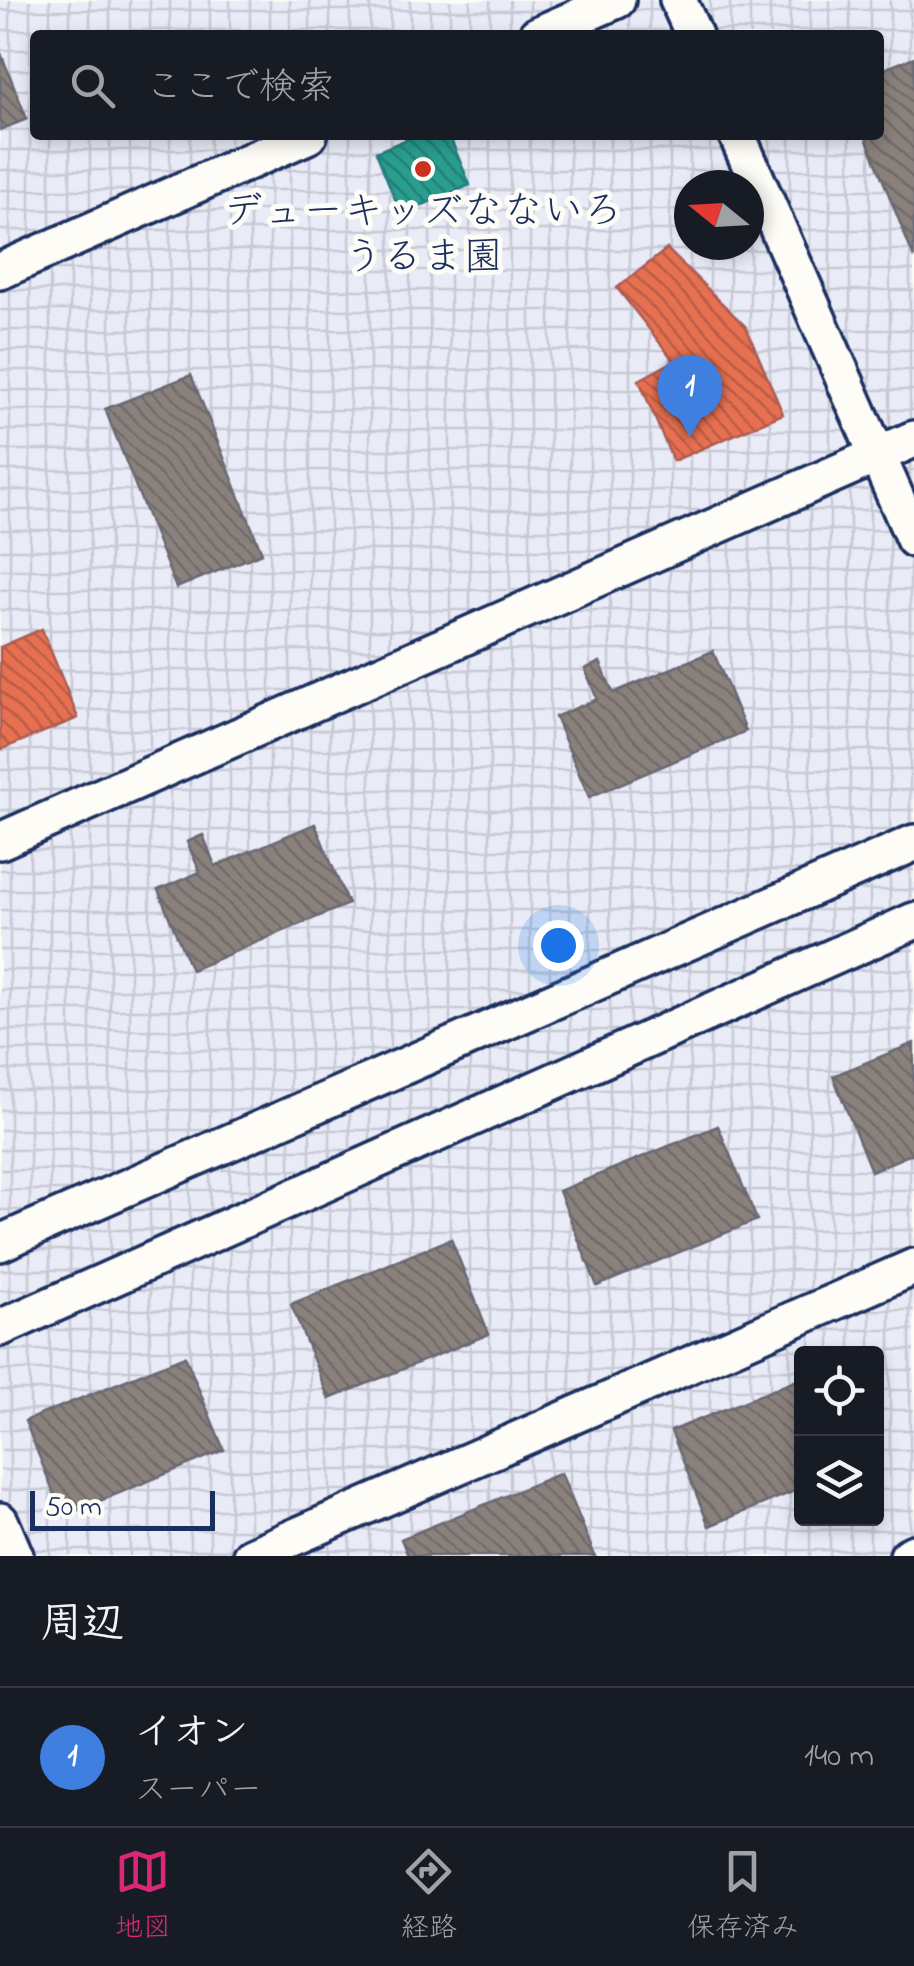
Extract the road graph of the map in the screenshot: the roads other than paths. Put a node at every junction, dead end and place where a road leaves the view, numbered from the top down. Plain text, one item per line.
1 (617, 0) edge
2 (678, 0) edge
3 (548, 30) edge
4 (692, 30) edge
5 (298, 140) edge
6 (739, 140) edge
7 (0, 270) edge
8 (914, 439) edge
9 (877, 456) junction
10 (914, 539) edge
11 (0, 841) edge
12 (914, 844) edge
13 (914, 922) edge
14 (0, 1243) edge
15 (914, 1268) edge
16 (0, 1328) edge
17 (0, 1522) edge
18 (14, 1556) edge
19 (251, 1556) edge

1 - 3 street
2 - 4 street
5 - 7 street
6 - 9 street
8 - 9 street
9 - 10 street
9 - 11 street
12 - 14 street
13 - 16 street
15 - 19 street
17 - 18 street

